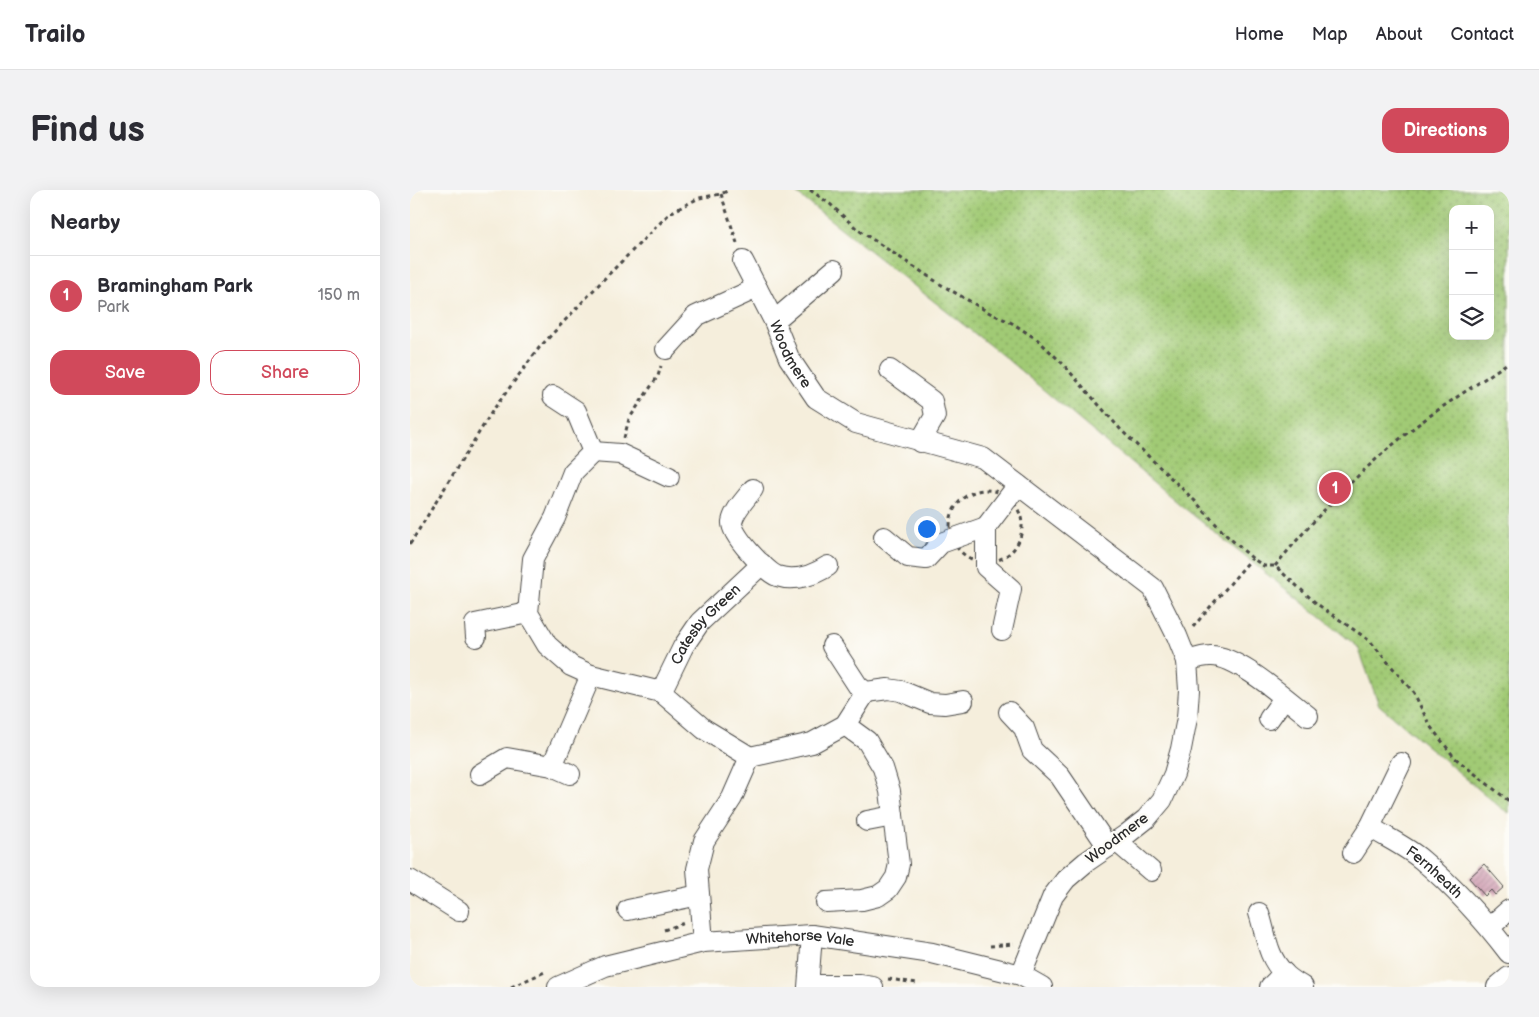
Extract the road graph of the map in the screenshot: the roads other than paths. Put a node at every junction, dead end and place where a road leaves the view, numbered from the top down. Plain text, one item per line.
1 (743, 261) road end
2 (834, 270) dead end
3 (757, 288) junction
4 (774, 320) junction
5 (666, 349) road end
6 (890, 370) dead end
7 (553, 396) dead end
8 (920, 442) junction
9 (593, 452) junction
10 (669, 477) dead end
11 (1018, 485) junction
12 (753, 489) dead end
13 (986, 527) junction
14 (884, 537) dead end
15 (762, 564) junction
16 (828, 566) dead end
17 (528, 613) junction
18 (1002, 630) dead end
19 (476, 637) dead end
20 (832, 646) dead end
21 (1187, 661) junction
22 (591, 675) junction
23 (859, 685) junction
24 (661, 692) junction
25 (1284, 698) junction
26 (963, 701) dead end
27 (1008, 712) dead end
28 (1308, 716) dead end
29 (1269, 719) dead end
30 (845, 725) junction
31 (750, 757) junction
32 (1401, 763) dead end
33 (480, 774) dead end
34 (893, 816) junction
35 (867, 820) dead end
36 (1370, 827) junction
37 (1112, 844) junction
38 (1353, 853) dead end
39 (1151, 870) dead end
40 (410, 880) edge
41 (699, 895) junction
42 (826, 902) dead end
43 (628, 910) dead end
44 (1509, 910) edge
45 (458, 911) dead end
46 (1259, 913) dead end
47 (1490, 927) junction
48 (812, 935) junction
49 (703, 942) junction
50 (1509, 953) edge
51 (1275, 973) edge
52 (1021, 975) junction
53 (1509, 977) edge
54 (809, 986) edge
55 (558, 987) edge
56 (873, 987) edge
57 (1042, 987) edge
58 (1303, 987) edge
59 (1497, 987) edge

1 - 3 street, Woodmere
2 - 4 street
3 - 4 street, Woodmere
3 - 5 street
4 - 8 street, Woodmere
6 - 8 street
7 - 9 street
8 - 11 street, Woodmere
9 - 10 street
9 - 17 street
11 - 13 street
11 - 21 street, Woodmere
12 - 15 street
13 - 14 street
13 - 18 street
15 - 16 street
15 - 24 street, Catesby Green
17 - 19 street
17 - 22 street
20 - 23 street
21 - 25 street
21 - 37 street, Woodmere
22 - 24 street
22 - 33 street
23 - 26 street
23 - 30 street
24 - 31 street
25 - 28 street
25 - 29 street
27 - 37 street
30 - 31 street
30 - 34 street
31 - 41 street
32 - 36 street
34 - 35 street
34 - 42 street
36 - 38 street
36 - 47 street, Fernheath
37 - 39 street
37 - 52 street, Woodmere
40 - 45 street
41 - 43 street
41 - 49 street
44 - 47 street
46 - 51 street
47 - 50 street, Fernheath
48 - 49 street, Whitehorse Vale
48 - 52 street, Whitehorse Vale
48 - 54 street
49 - 55 street, Whitehorse Vale
51 - 58 street
52 - 57 street, Whitehorse Vale
53 - 59 street
54 - 56 street

